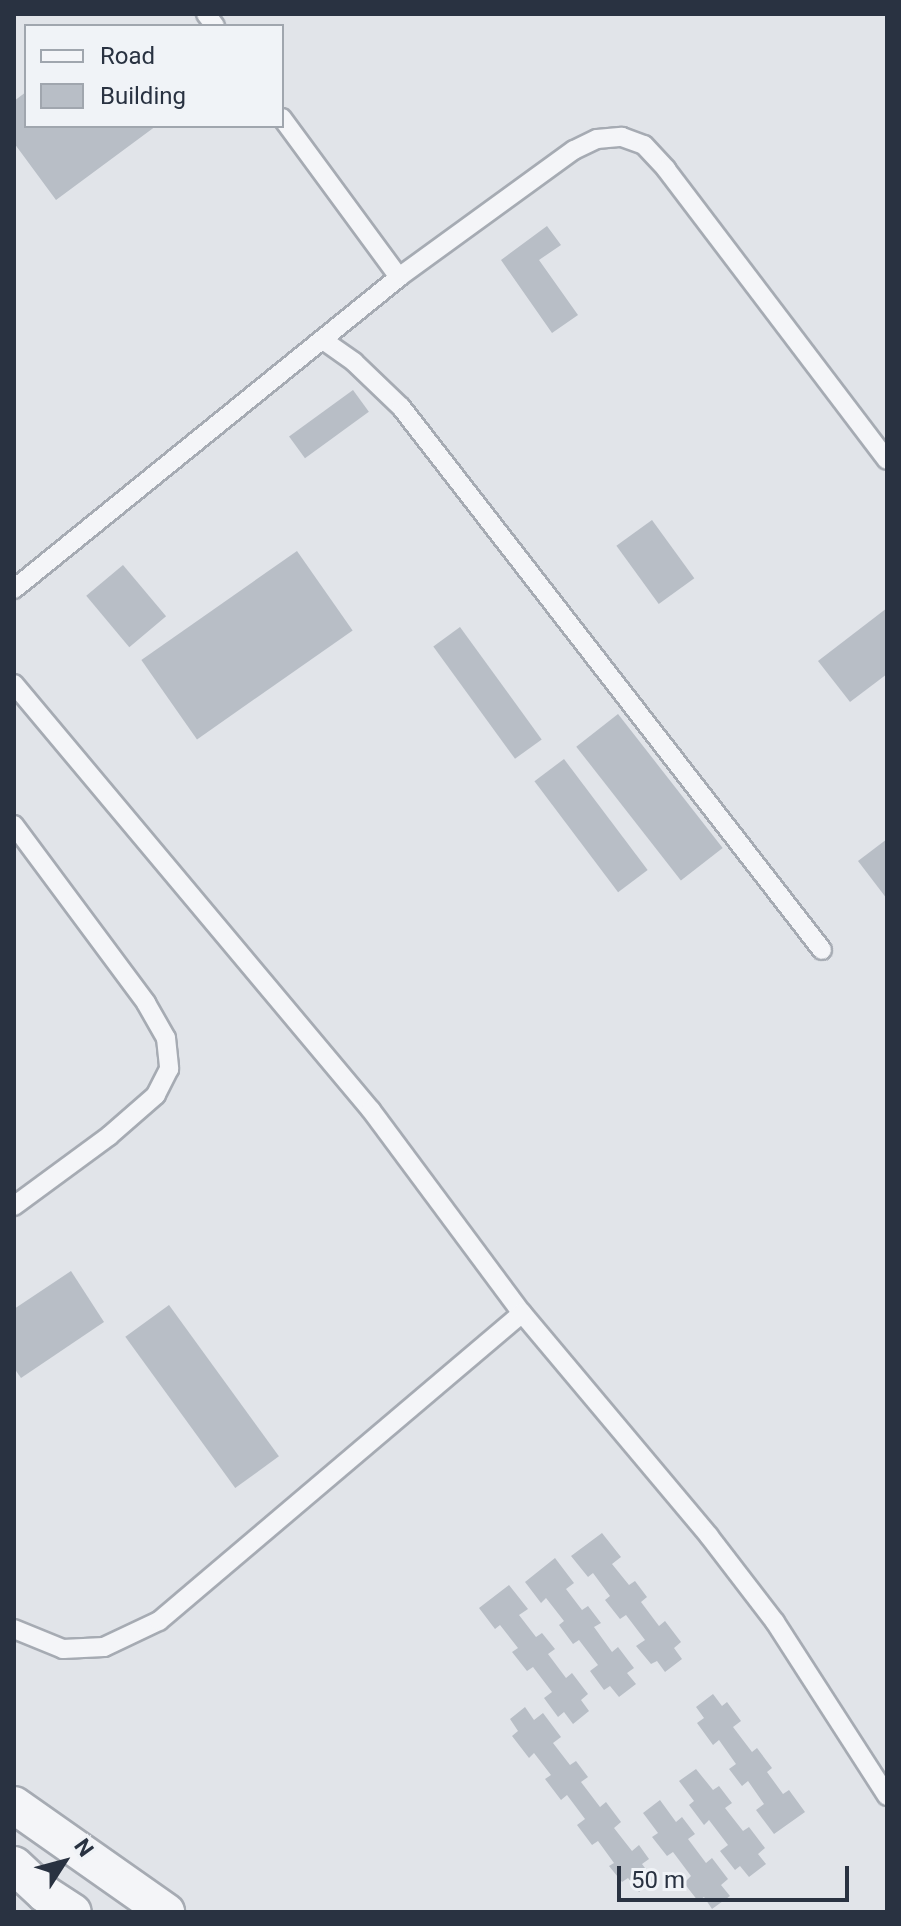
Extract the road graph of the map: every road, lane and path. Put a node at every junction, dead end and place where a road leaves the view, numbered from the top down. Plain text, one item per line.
1 (284, 121) edge
2 (399, 277) junction
3 (323, 340) junction
4 (887, 460) edge
5 (14, 589) edge
6 (14, 684) edge
7 (14, 825) edge
8 (822, 950) dead end
9 (14, 1206) edge
10 (522, 1313) junction
11 (14, 1629) edge
12 (887, 1796) edge
13 (14, 1805) edge
14 (14, 1865) edge
15 (73, 1912) edge
16 (166, 1912) edge

1 - 2 lane
2 - 3 lane
2 - 4 lane
3 - 5 lane
3 - 8 lane
6 - 10 lane
7 - 9 lane
10 - 11 lane
10 - 12 lane
13 - 16 street
14 - 15 street

